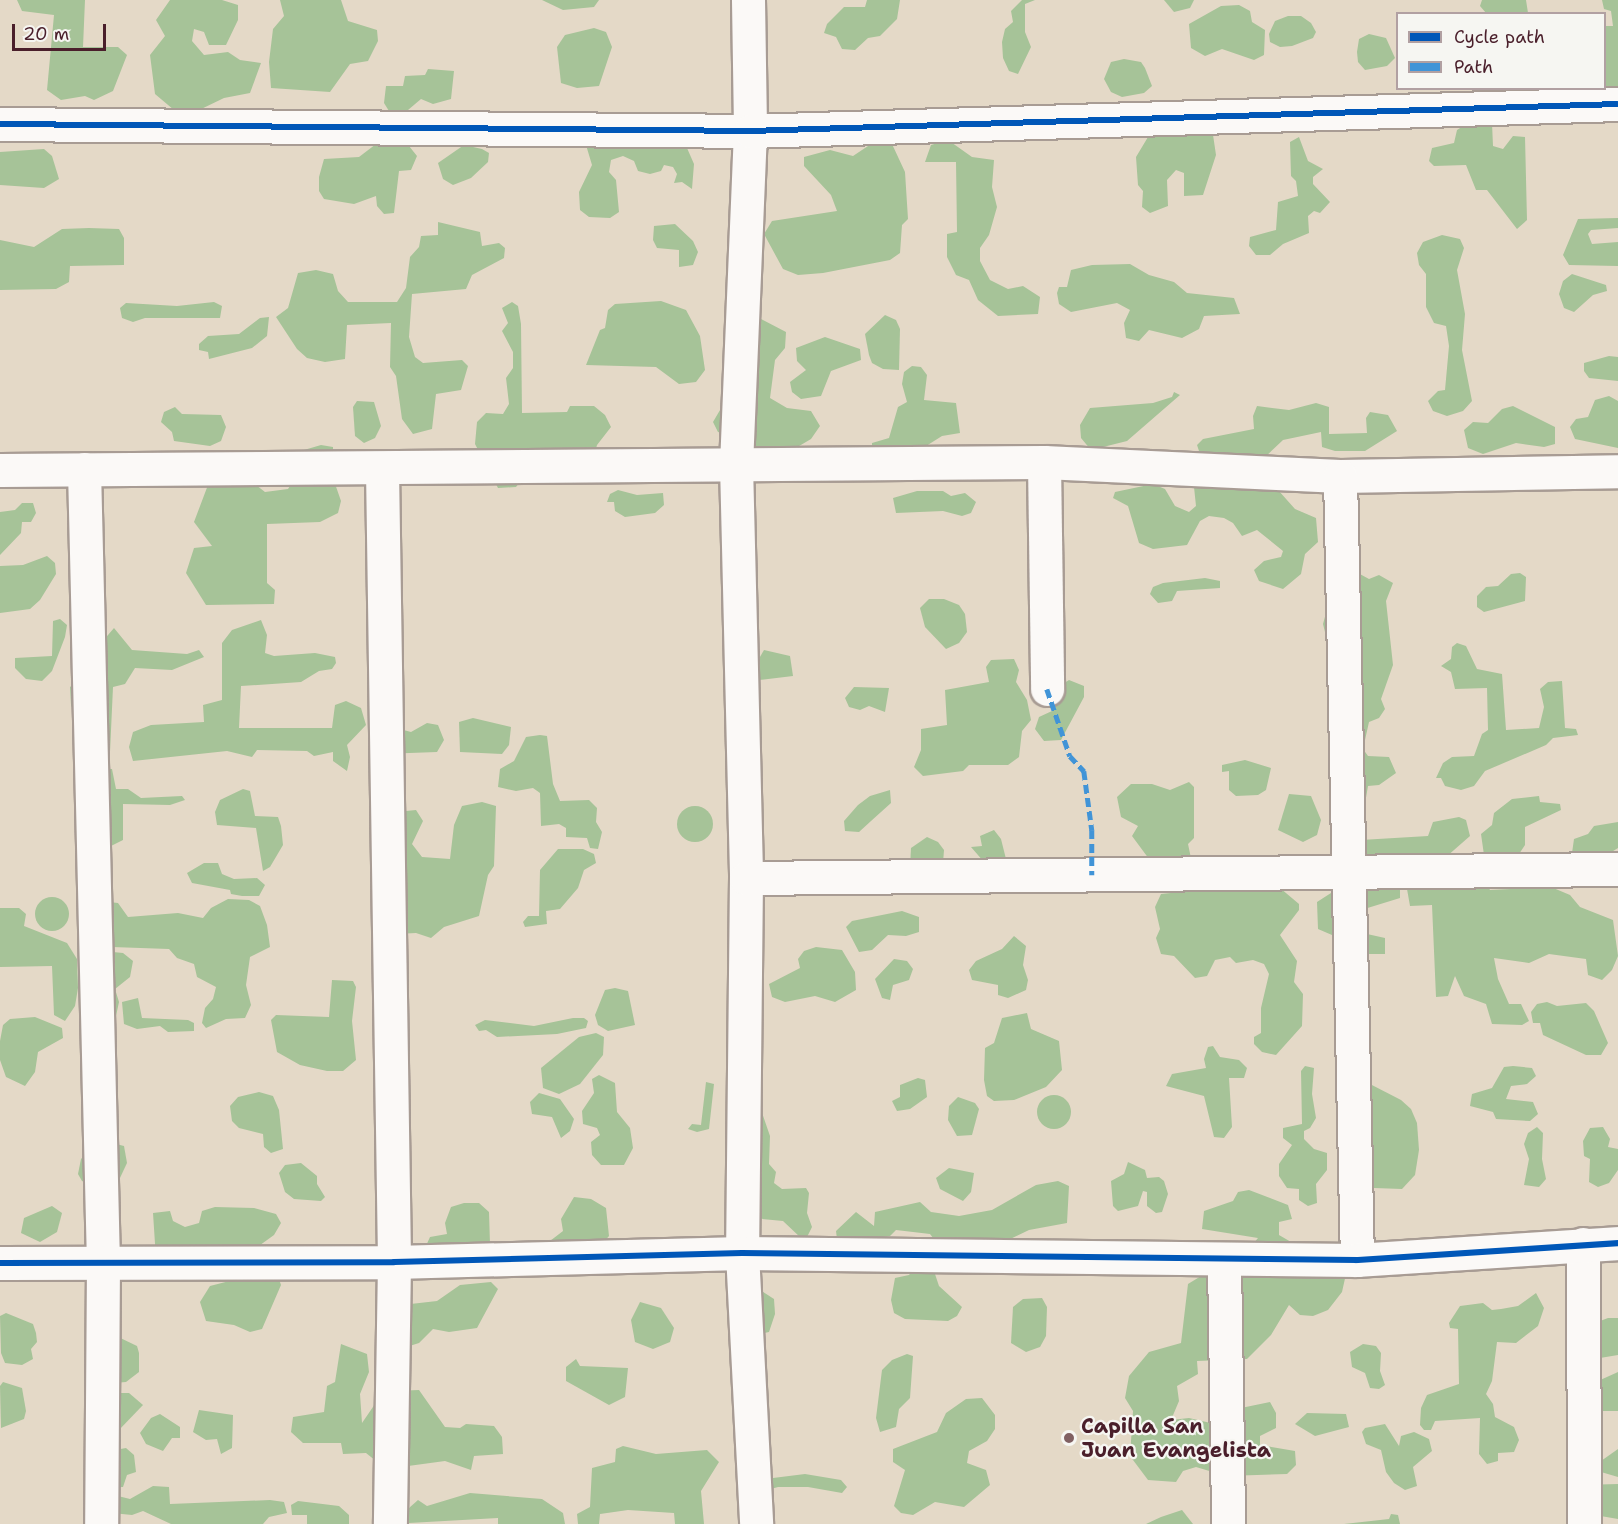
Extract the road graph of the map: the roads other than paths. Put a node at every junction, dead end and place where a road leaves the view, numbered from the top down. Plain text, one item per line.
1 (748, 0) edge
2 (1618, 104) edge
3 (0, 124) edge
4 (750, 131) junction
5 (1044, 462) junction
6 (736, 464) junction
7 (84, 469) junction
8 (382, 469) junction
9 (0, 470) edge
10 (1618, 471) edge
11 (1340, 476) junction
12 (1047, 688) dead end
13 (1618, 869) edge
14 (1347, 871) junction
15 (746, 878) junction
16 (1618, 1243) edge
17 (1583, 1244) junction
18 (742, 1253) junction
19 (1357, 1260) junction
20 (1224, 1261) junction
21 (394, 1262) junction
22 (0, 1263) edge
23 (104, 1263) junction
24 (101, 1524) edge
25 (390, 1524) edge
26 (756, 1524) edge
27 (1228, 1524) edge
28 (1584, 1524) edge

1 - 4 street
2 - 4 street
3 - 4 street
4 - 6 street
5 - 6 street
5 - 11 street
5 - 12 street
6 - 8 street
6 - 15 street
7 - 8 street
7 - 9 street
7 - 23 street
8 - 21 street
10 - 11 street
11 - 14 street
13 - 14 street
14 - 15 street
14 - 19 street
15 - 18 street
16 - 17 street
17 - 19 street
17 - 28 street
18 - 20 street
18 - 21 street
18 - 26 street
19 - 20 street
20 - 27 street
21 - 23 street
21 - 25 street
22 - 23 street
23 - 24 street

